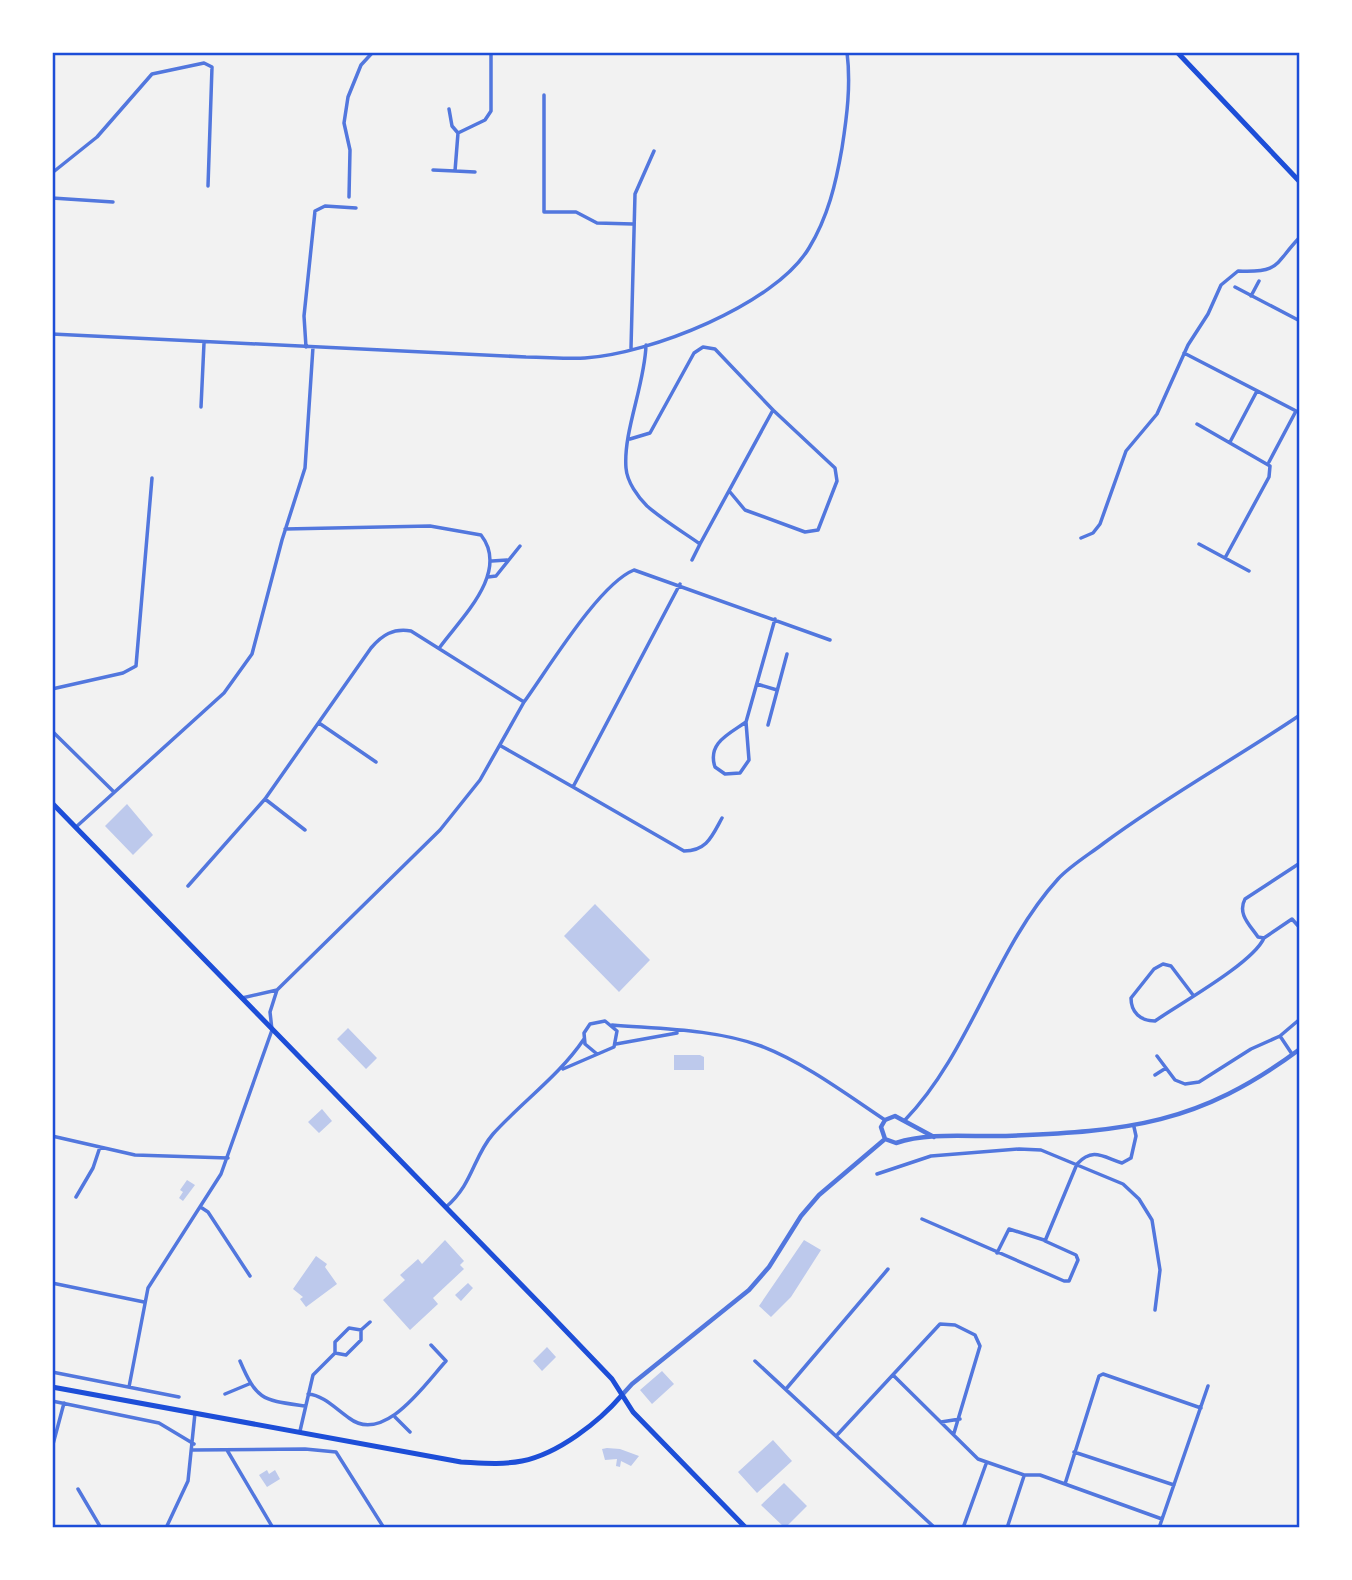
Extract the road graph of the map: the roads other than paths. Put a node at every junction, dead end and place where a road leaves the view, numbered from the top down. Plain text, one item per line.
1 (373, 52) edge
2 (491, 52) edge
3 (847, 52) edge
4 (1177, 52) edge
5 (544, 95) dead end
6 (449, 109) dead end
7 (458, 133) junction
8 (654, 151) dead end
9 (433, 170) dead end
10 (455, 172) junction
11 (475, 172) dead end
12 (52, 173) edge
13 (1300, 182) edge
14 (208, 186) dead end
15 (349, 197) dead end
16 (52, 198) edge
17 (113, 202) dead end
18 (356, 208) dead end
19 (633, 224) junction
20 (1300, 237) edge
21 (1259, 281) dead end
22 (1235, 287) dead end
23 (1251, 296) junction
24 (1300, 321) edge
25 (52, 334) edge
26 (204, 343) junction
27 (646, 345) junction
28 (313, 346) junction
29 (306, 347) junction
30 (631, 348) junction
31 (1184, 353) junction
32 (1257, 391) junction
33 (201, 407) dead end
34 (773, 410) junction
35 (1298, 412) edge
36 (1197, 424) dead end
37 (630, 439) junction
38 (1230, 442) junction
39 (1268, 463) junction
40 (152, 478) dead end
41 (730, 492) junction
42 (285, 529) junction
43 (1081, 538) dead end
44 (700, 544) junction
45 (1199, 544) dead end
46 (520, 546) dead end
47 (1225, 558) junction
48 (509, 560) junction
49 (692, 560) dead end
50 (492, 561) junction
51 (1249, 571) dead end
52 (488, 577) junction
53 (680, 584) junction
54 (776, 619) junction
55 (830, 640) dead end
56 (440, 648) junction
57 (787, 654) dead end
58 (757, 684) junction
59 (52, 688) edge
60 (777, 690) junction
61 (524, 702) junction
62 (1300, 715) edge
63 (319, 723) junction
64 (746, 723) junction
65 (768, 725) dead end
66 (52, 731) edge
67 (501, 746) junction
68 (376, 762) dead end
69 (573, 787) junction
70 (114, 792) junction
71 (265, 799) junction
72 (52, 803) edge
73 (722, 818) dead end
74 (76, 827) junction
75 (305, 830) dead end
76 (1300, 863) edge
77 (188, 886) dead end
78 (1300, 914) edge
79 (1292, 919) junction
80 (1300, 928) edge
81 (1265, 938) junction
82 (277, 990) junction
83 (1193, 995) junction
84 (242, 998) junction
85 (1300, 1019) edge
86 (612, 1025) junction
87 (272, 1030) junction
88 (686, 1032) junction
89 (1280, 1036) junction
90 (584, 1039) junction
91 (616, 1044) junction
92 (1300, 1049) edge
93 (597, 1054) junction
94 (1292, 1054) junction
95 (1157, 1056) dead end
96 (1166, 1068) junction
97 (561, 1070) junction
98 (1155, 1076) dead end
99 (885, 1120) junction
100 (906, 1123) junction
101 (1134, 1127) junction
102 (52, 1136) edge
103 (906, 1137) junction
104 (934, 1137) junction
105 (885, 1139) junction
106 (100, 1147) junction
107 (228, 1158) junction
108 (1077, 1164) junction
109 (877, 1174) dead end
110 (76, 1197) dead end
111 (202, 1208) junction
112 (445, 1208) junction
113 (922, 1219) dead end
114 (1045, 1241) junction
115 (997, 1254) junction
116 (888, 1269) dead end
117 (250, 1276) dead end
118 (52, 1283) edge
119 (144, 1302) junction
120 (1156, 1310) dead end
121 (370, 1322) dead end
122 (361, 1330) junction
123 (431, 1345) dead end
124 (334, 1353) junction
125 (240, 1361) dead end
126 (755, 1361) dead end
127 (52, 1372) edge
128 (893, 1375) junction
129 (250, 1384) junction
130 (1208, 1386) dead end
131 (52, 1387) edge
132 (129, 1387) junction
133 (786, 1389) junction
134 (225, 1394) dead end
135 (308, 1394) junction
136 (622, 1395) junction
137 (179, 1397) dead end
138 (52, 1401) edge
139 (64, 1404) junction
140 (305, 1406) junction
141 (1201, 1408) junction
142 (195, 1413) junction
143 (395, 1417) junction
144 (960, 1419) junction
145 (941, 1422) junction
146 (410, 1432) dead end
147 (300, 1433) junction
148 (838, 1434) junction
149 (954, 1434) junction
150 (194, 1444) junction
151 (52, 1448) edge
152 (193, 1450) junction
153 (227, 1450) junction
154 (1074, 1452) junction
155 (986, 1463) junction
156 (1024, 1475) junction
157 (1065, 1484) junction
158 (1174, 1485) junction
159 (78, 1489) dead end
160 (1162, 1519) junction
161 (741, 1526) edge
162 (101, 1528) edge
163 (166, 1528) edge
164 (273, 1528) edge
165 (384, 1528) edge
166 (935, 1528) edge
167 (963, 1528) edge
168 (1007, 1528) edge
169 (1159, 1528) edge

1 - 15 street
2 - 7 street
3 - 27 street
4 - 13 main road
5 - 19 street
6 - 7 street
7 - 10 street
8 - 19 street
9 - 10 street
10 - 11 street
12 - 14 street
16 - 17 street
18 - 29 street
19 - 30 street
20 - 31 street
21 - 23 street
22 - 23 street
23 - 24 street
25 - 26 street
26 - 29 street
26 - 33 street
27 - 30 street
27 - 37 street
28 - 29 street
28 - 30 street
28 - 42 street
31 - 32 street
31 - 43 street
32 - 35 street
32 - 38 street
34 - 37 street
34 - 41 street
34 - 41 street
35 - 39 street
36 - 38 street
37 - 44 street
38 - 39 street
39 - 47 street
40 - 59 street
41 - 44 street
42 - 50 street
42 - 70 street
44 - 49 street
45 - 47 street
46 - 48 street
47 - 51 street
48 - 50 street
48 - 52 street
50 - 52 street
52 - 56 street
53 - 54 street
53 - 61 street
53 - 69 street
54 - 55 street
54 - 58 street
56 - 61 street
56 - 63 street
57 - 60 street
58 - 60 street
58 - 64 street
60 - 65 street
61 - 67 street
62 - 100 street
63 - 68 street
63 - 71 street
64 - 64 street
66 - 70 street
67 - 69 street
67 - 82 street
69 - 73 street
70 - 74 street
71 - 75 street
71 - 77 street
72 - 74 main road
74 - 84 main road
76 - 81 street
78 - 79 street
79 - 80 street
79 - 81 street
81 - 83 street
82 - 84 street
82 - 87 street
83 - 83 street
84 - 87 main road
85 - 89 street
86 - 88 street
86 - 90 street
86 - 91 street
87 - 107 street
87 - 112 main road
88 - 91 street
88 - 99 street
89 - 94 street
89 - 96 street
90 - 93 street
90 - 97 street
91 - 93 street
92 - 94 street
93 - 97 street
94 - 101 street
95 - 96 street
96 - 98 street
97 - 112 street
99 - 100 street
99 - 105 street
100 - 103 street
100 - 104 street
101 - 104 street
101 - 108 street
102 - 106 street
103 - 104 street
103 - 105 street
105 - 136 street
106 - 107 street
106 - 110 street
107 - 111 street
108 - 109 street
108 - 114 street
108 - 120 street
111 - 117 street
111 - 119 street
112 - 136 main road
113 - 115 street
114 - 115 street
114 - 115 street
116 - 133 street
118 - 119 street
119 - 132 street
121 - 122 street
122 - 124 street
122 - 124 street
123 - 143 street
124 - 135 street
125 - 129 street
126 - 133 street
127 - 132 street
128 - 144 street
128 - 145 street
128 - 148 street
129 - 134 street
129 - 140 street
130 - 141 street
131 - 142 main road
132 - 137 street
133 - 148 street
135 - 140 street
135 - 143 street
136 - 147 main road
136 - 161 main road
138 - 139 street
139 - 150 street
139 - 151 street
140 - 147 street
141 - 154 street
141 - 158 street
142 - 147 main road
142 - 150 street
143 - 146 street
144 - 145 street
144 - 149 street
145 - 149 street
148 - 166 street
149 - 155 street
150 - 152 street
152 - 153 street
152 - 163 street
153 - 164 street
153 - 165 street
154 - 157 street
154 - 158 street
155 - 156 street
155 - 167 street
156 - 157 street
156 - 168 street
157 - 160 street
158 - 160 street
159 - 162 street
160 - 169 street

